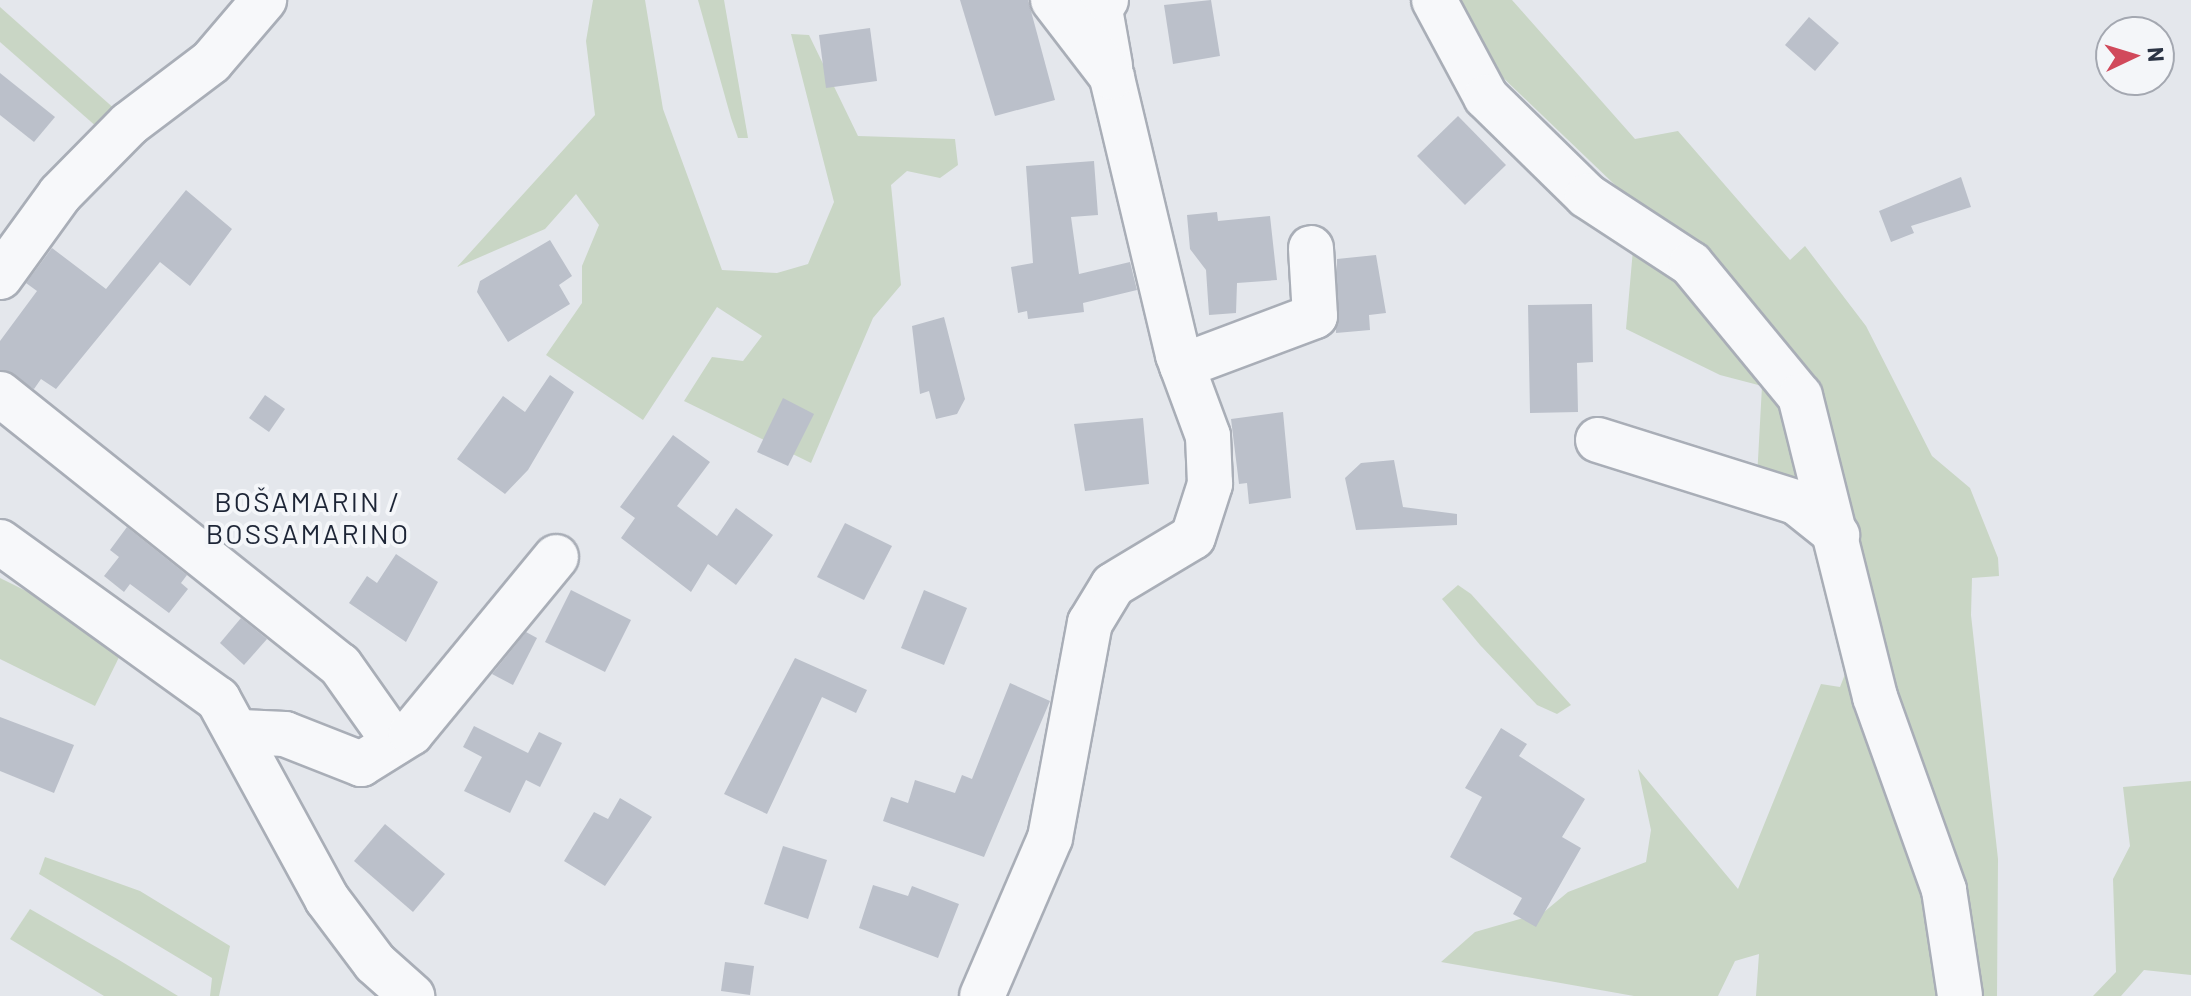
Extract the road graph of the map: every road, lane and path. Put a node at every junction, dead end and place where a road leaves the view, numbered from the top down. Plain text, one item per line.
1 (264, 0) edge
2 (1053, 0) edge
3 (1106, 0) edge
4 (1434, 0) edge
5 (1112, 77) junction
6 (1311, 248) dead end
7 (0, 277) edge
8 (1182, 366) junction
9 (0, 394) edge
10 (1598, 440) dead end
11 (1837, 535) junction
12 (0, 542) edge
13 (556, 557) dead end
14 (241, 732) junction
15 (395, 743) junction
16 (412, 996) edge
17 (982, 996) edge
18 (1960, 996) edge

1 - 7 street
2 - 5 street
3 - 5 street
4 - 11 street
5 - 8 street
6 - 8 street
8 - 17 street
9 - 15 street
10 - 11 street
11 - 18 street
12 - 14 street
13 - 15 street
14 - 15 street
14 - 16 street

